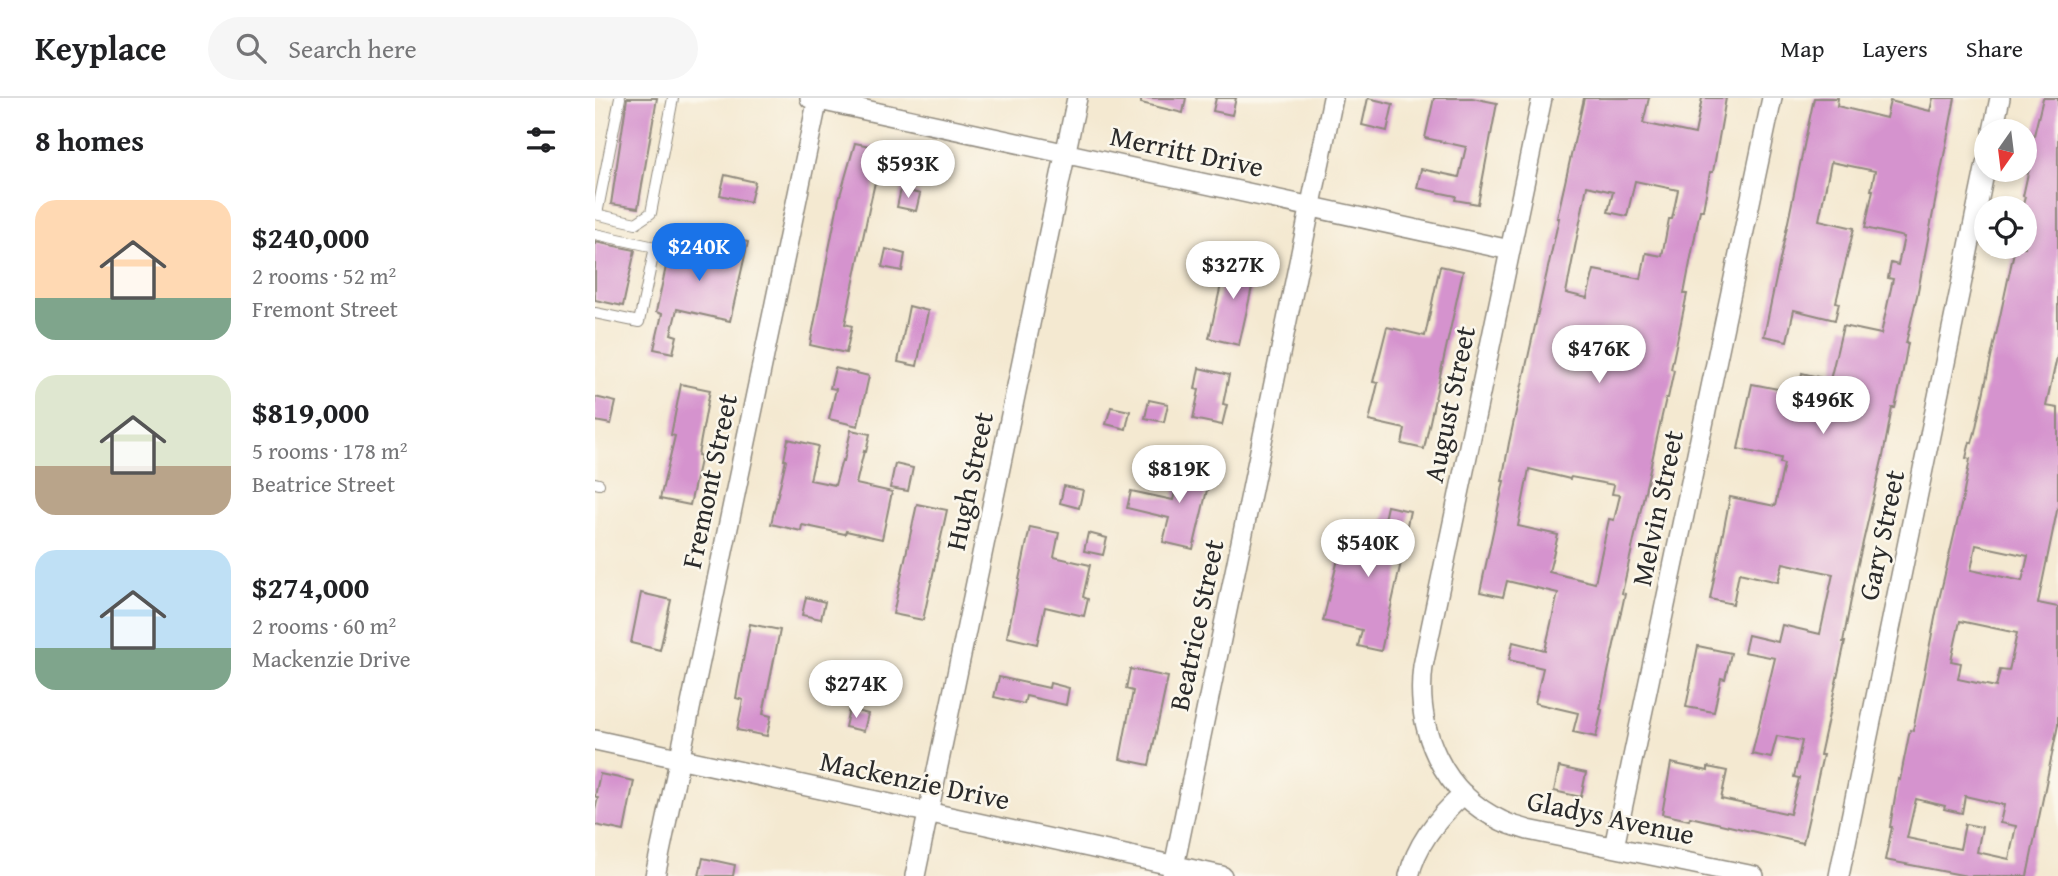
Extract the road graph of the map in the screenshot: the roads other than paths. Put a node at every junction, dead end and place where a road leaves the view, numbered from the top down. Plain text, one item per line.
1 (619, 98) edge
2 (673, 98) edge
3 (1077, 98) edge
4 (1333, 98) edge
5 (1542, 98) edge
6 (1772, 98) edge
7 (2000, 98) edge
8 (815, 99) edge
9 (1996, 119) edge
10 (1066, 154) junction
11 (1982, 182) edge
12 (1310, 207) junction
13 (596, 214) edge
14 (595, 234) edge
15 (1510, 250) junction
16 (595, 313) edge
17 (595, 740) edge
18 (679, 758) junction
19 (1464, 794) junction
20 (928, 812) junction
21 (1614, 846) junction
22 (1173, 871) edge
23 (655, 876) edge
24 (915, 876) edge
25 (1222, 876) edge
26 (1409, 876) edge
27 (1754, 876) edge
28 (1839, 876) edge

1 - 13 lane
2 - 13 lane
3 - 10 street, Hugh Street
4 - 12 street, Beatrice Street
5 - 15 street, August Street
6 - 21 street, Melvin Street
7 - 9 street
8 - 10 street, Merritt Drive
8 - 18 street, Fremont Street
10 - 12 street, Merritt Drive
10 - 20 street, Hugh Street
11 - 28 street, Gary Street
12 - 15 street, Merritt Drive
12 - 22 street, Beatrice Street
14 - 16 lane
15 - 19 street, August Street
17 - 18 street, Mackenzie Drive
18 - 20 street, Mackenzie Drive
18 - 23 street, Fremont Street
19 - 21 street, Gladys Avenue
19 - 26 street
20 - 22 street, Mackenzie Drive
20 - 24 street, Hugh Street
21 - 27 street, Gladys Avenue
22 - 25 street, Mackenzie Drive

